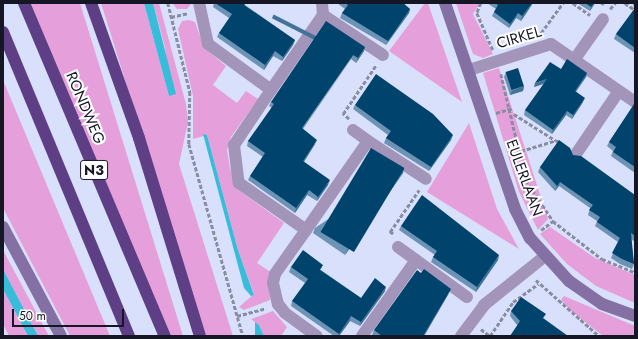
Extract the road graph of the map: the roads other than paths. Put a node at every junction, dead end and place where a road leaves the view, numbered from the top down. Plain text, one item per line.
1 (24, 3) edge
2 (91, 3) edge
3 (445, 3) edge
4 (199, 7) edge
5 (322, 9) edge
6 (601, 21) road end
7 (3, 32) edge
8 (383, 55) road end
9 (574, 60) junction
10 (469, 70) junction
11 (271, 90) junction
12 (619, 91) junction
13 (635, 102) edge
14 (354, 130) road end
15 (368, 140) junction
16 (576, 154) edge
17 (426, 179) road end
18 (3, 227) edge
19 (306, 230) junction
20 (398, 247) road end
21 (544, 257) junction
22 (416, 260) junction
23 (466, 297) dead end
24 (635, 316) edge
25 (61, 336) edge
26 (129, 336) edge
27 (165, 336) edge
28 (200, 336) edge
29 (317, 336) edge
30 (362, 336) edge
31 (461, 336) edge

1 - 27 highway, RONDWEG / N3
2 - 28 highway
3 - 10 street, EULERLAAN
4 - 11 street
5 - 8 street
5 - 11 street
6 - 9 street
7 - 26 highway, N3
9 - 10 street, CIRKEL
9 - 12 street, CIRKEL
10 - 21 street, EULERLAAN
11 - 19 street
12 - 13 street, CIRKEL
12 - 16 street
14 - 15 street
15 - 17 street
15 - 19 street
18 - 25 street
19 - 29 street
20 - 22 street
21 - 24 street, EULERLAAN
21 - 31 street
22 - 23 street
22 - 30 street

